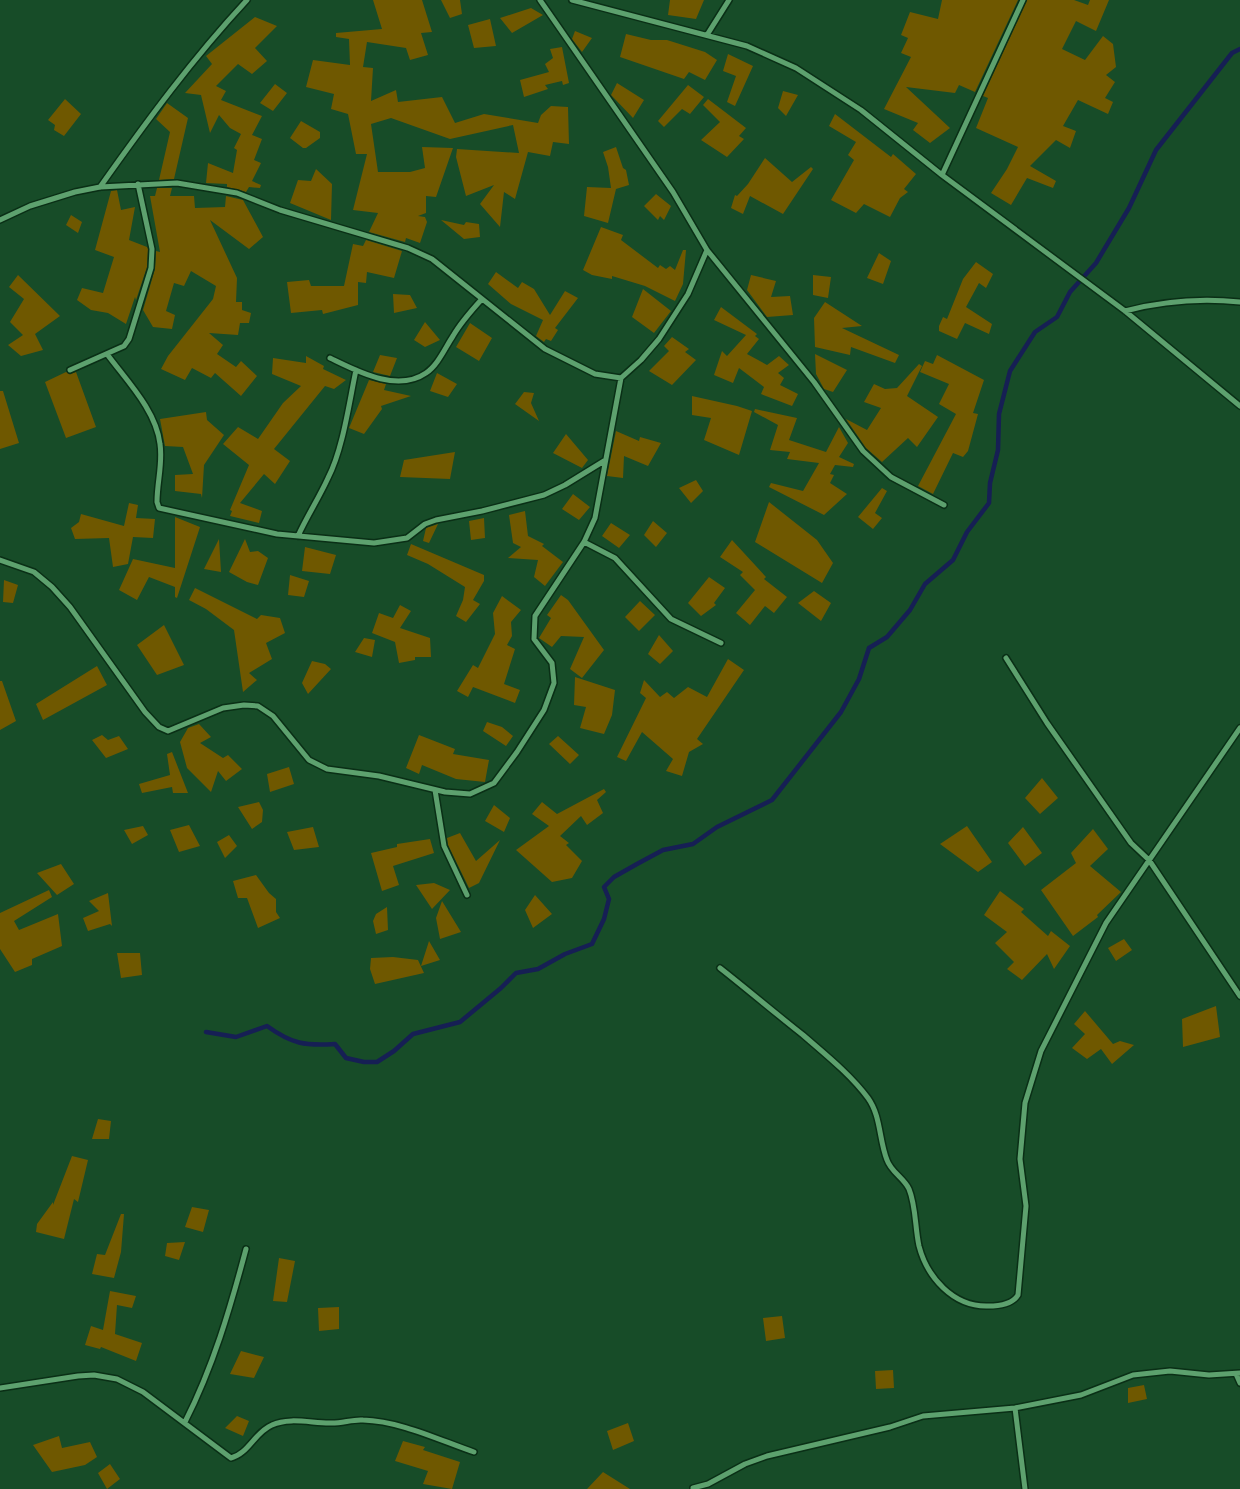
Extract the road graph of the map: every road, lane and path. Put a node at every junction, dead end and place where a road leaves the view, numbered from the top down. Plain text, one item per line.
1 (247, 0) edge
2 (540, 0) edge
3 (572, 0) edge
4 (729, 0) edge
5 (1023, 0) edge
6 (707, 35) junction
7 (942, 175) junction
8 (138, 184) junction
9 (100, 187) junction
10 (0, 220) edge
11 (707, 250) junction
12 (482, 299) junction
13 (1240, 302) edge
14 (1125, 310) junction
15 (106, 354) junction
16 (330, 358) dead end
17 (70, 370) dead end
18 (356, 370) junction
19 (621, 378) junction
20 (1240, 406) edge
21 (604, 461) junction
22 (944, 505) dead end
23 (298, 536) junction
24 (584, 542) junction
25 (0, 560) edge
26 (721, 643) dead end
27 (1006, 658) dead end
28 (1240, 728) edge
29 (435, 790) junction
30 (1149, 860) junction
31 (467, 895) dead end
32 (720, 968) dead end
33 (1240, 996) edge
34 (246, 1249) dead end
35 (1238, 1373) edge
36 (1240, 1383) edge
37 (0, 1388) edge
38 (1015, 1408) junction
39 (185, 1422) junction
40 (474, 1452) dead end
41 (693, 1488) edge
42 (1025, 1489) edge

1 - 9 street
2 - 11 street
3 - 6 street
4 - 6 street
5 - 7 street
6 - 7 street
7 - 14 street
8 - 9 street
8 - 12 street
8 - 15 street
9 - 10 street
11 - 19 street
11 - 22 street
12 - 18 street
12 - 19 street
13 - 14 street
14 - 20 street
15 - 17 street
15 - 23 street
16 - 18 street
18 - 23 street
19 - 21 street
21 - 23 street
21 - 24 street
24 - 26 street
24 - 29 street
25 - 29 street
27 - 30 street
28 - 30 street
29 - 31 street
30 - 32 street
30 - 33 street
34 - 39 street
35 - 36 street
35 - 38 street
37 - 39 street
38 - 41 street
38 - 42 street
39 - 40 street

